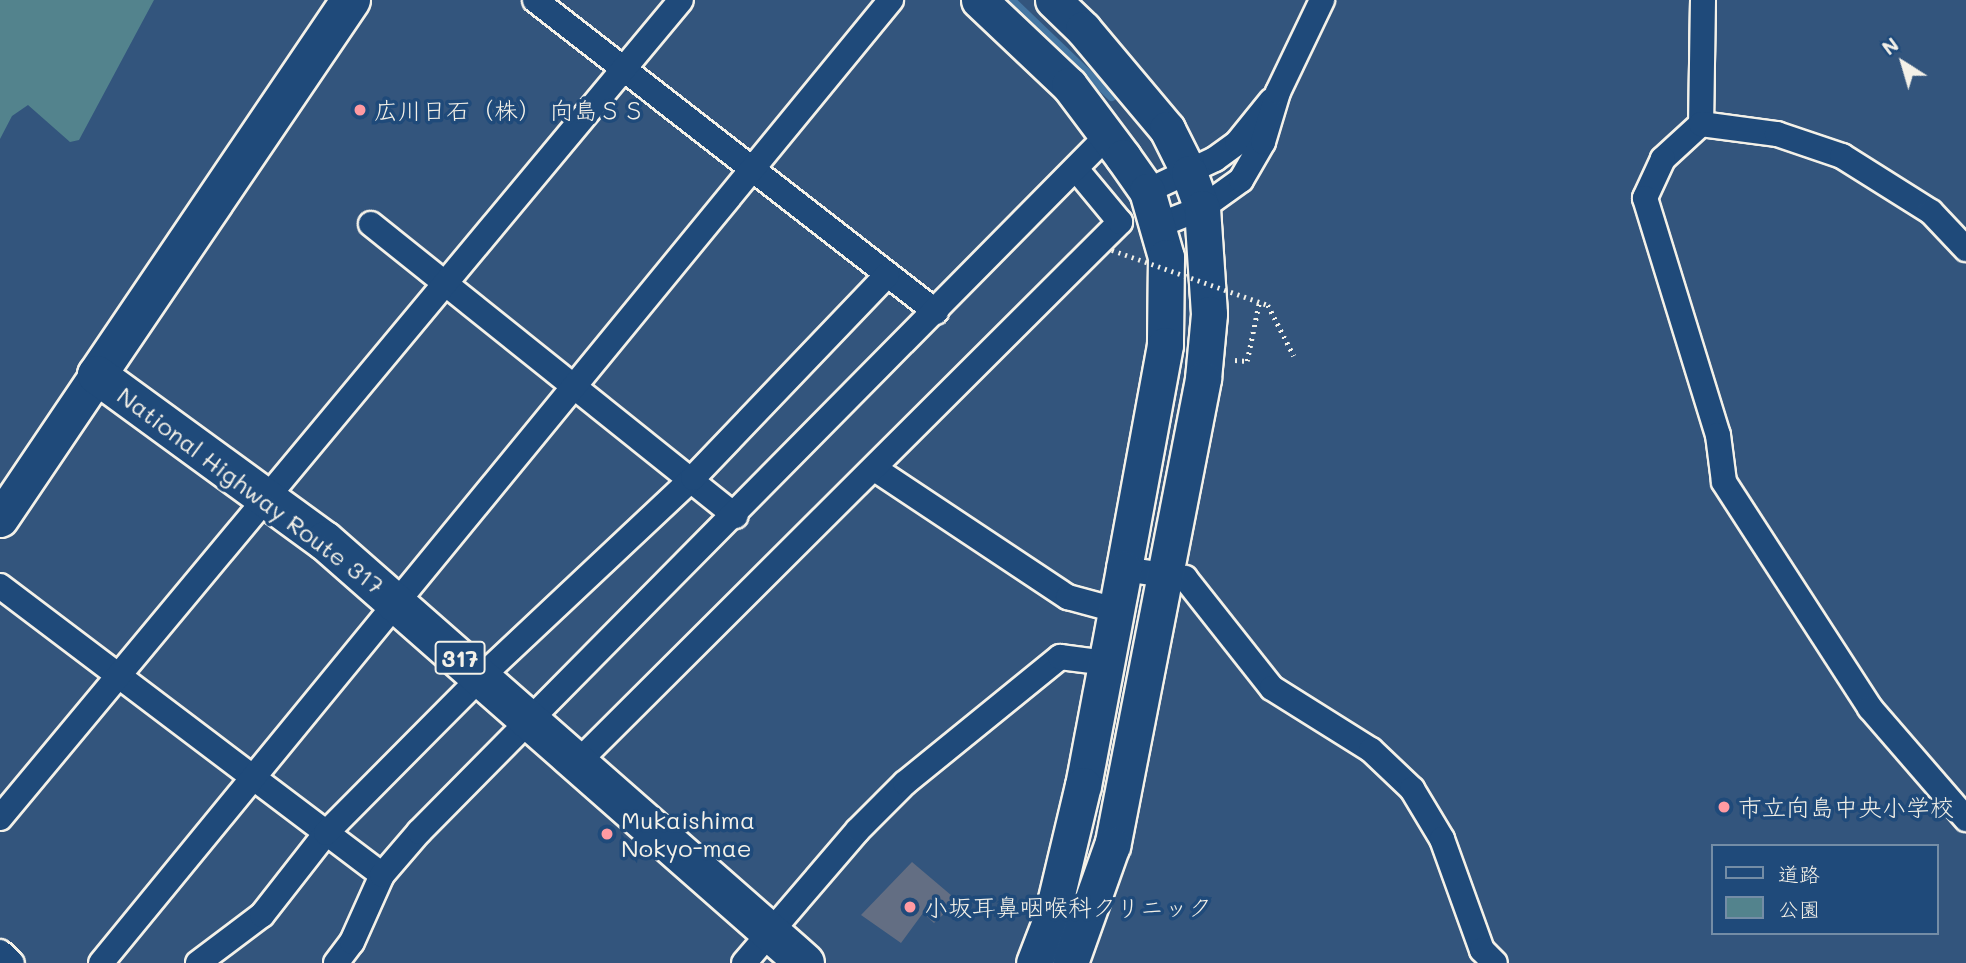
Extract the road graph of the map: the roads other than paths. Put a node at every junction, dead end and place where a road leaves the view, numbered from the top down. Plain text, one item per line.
1 (351, 0) edge
2 (535, 0) edge
3 (681, 0) edge
4 (891, 0) edge
5 (979, 0) edge
6 (1053, 0) edge
7 (1322, 0) edge
8 (1703, 0) edge
9 (624, 69) junction
10 (1278, 92) junction
11 (1701, 124) junction
12 (1107, 136) junction
13 (751, 169) junction
14 (1076, 169) junction
15 (1189, 173) junction
16 (1147, 191) junction
17 (1202, 208) junction
18 (371, 224) dead end
19 (1159, 225) junction
20 (1966, 249) edge
21 (887, 275) junction
22 (445, 284) junction
23 (936, 312) junction
24 (97, 374) junction
25 (573, 386) junction
26 (875, 469) junction
27 (692, 478) junction
28 (268, 497) junction
29 (735, 516) junction
30 (0, 519) edge
31 (1124, 569) junction
32 (1164, 576) junction
33 (0, 586) edge
34 (397, 601) junction
35 (1116, 610) junction
36 (1106, 663) junction
37 (121, 676) junction
38 (481, 677) junction
39 (531, 721) junction
40 (576, 764) junction
41 (253, 777) junction
42 (0, 818) edge
43 (1966, 818) edge
44 (327, 833) junction
45 (382, 875) junction
46 (769, 932) junction
47 (0, 952) edge
48 (12, 963) edge
49 (102, 963) edge
50 (198, 963) edge
51 (336, 963) edge
52 (744, 963) edge
53 (804, 963) edge
54 (1034, 963) edge
55 (1070, 963) edge
56 (1495, 963) edge

1 - 24 highway, National Highway Route 317
2 - 9 street
3 - 9 street
4 - 13 street
5 - 12 street
6 - 15 street
7 - 10 street
8 - 11 street
9 - 13 street
9 - 22 street
10 - 15 street
10 - 17 street
11 - 20 street
11 - 43 street
12 - 14 street
12 - 16 street
13 - 21 street
13 - 25 street
14 - 23 street
14 - 26 street
15 - 16 street
15 - 17 street
16 - 19 street
17 - 19 street
17 - 32 street
18 - 22 street
19 - 31 street
21 - 23 street
21 - 27 street
22 - 25 street
22 - 28 street
23 - 29 street
24 - 28 highway, National Highway Route 317 / 317
24 - 30 street
25 - 27 street
25 - 34 street
26 - 35 street
26 - 40 street
27 - 29 street
27 - 38 street
28 - 34 highway, National Highway Route 317 / 317
28 - 37 street
29 - 39 street
31 - 32 street
31 - 35 street
32 - 55 street
32 - 56 street
33 - 37 street
34 - 38 highway, National Highway Route 317 / 317
34 - 41 street
35 - 36 street
36 - 46 street
36 - 54 street
37 - 41 street
37 - 42 street
38 - 39 highway, National Highway Route 317 / 317
38 - 44 street
39 - 40 highway, National Highway Route 317 / 317
39 - 45 street
40 - 46 highway, National Highway Route 317 / 317
41 - 44 street
41 - 49 street
44 - 45 street
44 - 50 street
45 - 51 street
46 - 52 street
46 - 53 highway, National Highway Route 317 / 317
47 - 48 street

